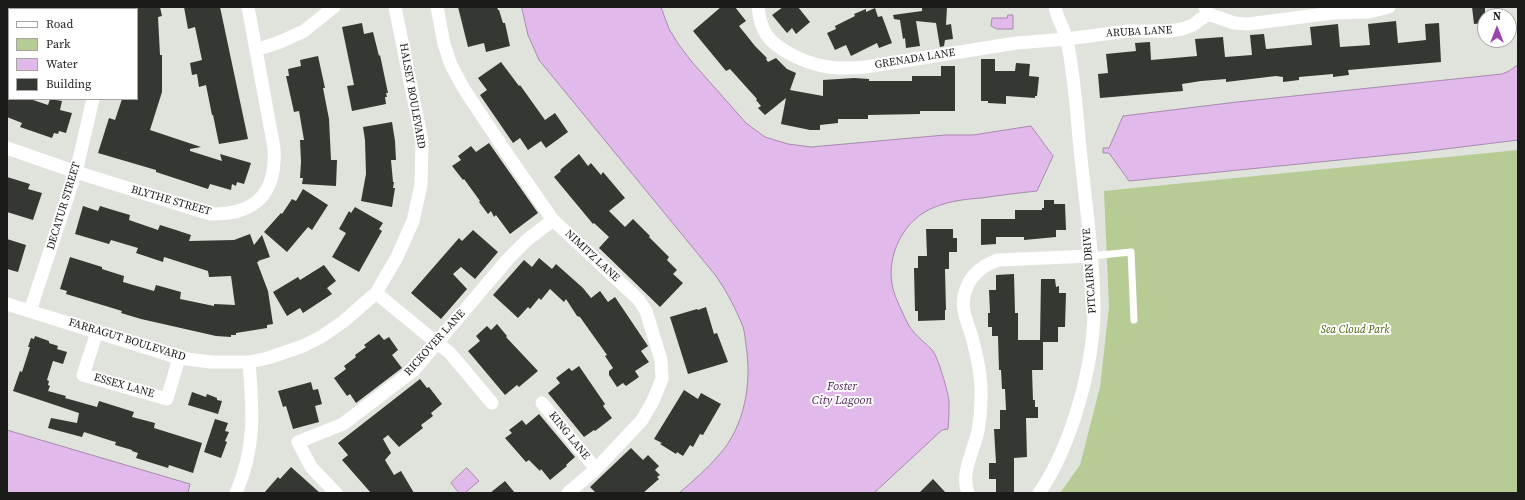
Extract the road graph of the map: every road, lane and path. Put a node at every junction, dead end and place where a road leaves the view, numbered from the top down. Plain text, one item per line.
1 (248, 7) edge
2 (334, 7) edge
3 (395, 7) edge
4 (437, 7) edge
5 (758, 7) edge
6 (1055, 7) edge
7 (1389, 7) edge
8 (1207, 10) edge
9 (1067, 40) junction
10 (256, 50) junction
11 (93, 100) edge
12 (7, 148) edge
13 (76, 172) junction
14 (553, 220) junction
15 (1091, 256) junction
16 (376, 293) junction
17 (7, 304) edge
18 (30, 311) junction
19 (1134, 320) dead end
20 (97, 332) junction
21 (437, 343) junction
22 (179, 358) junction
23 (249, 362) junction
24 (492, 403) dead end
25 (542, 403) dead end
26 (596, 469) junction
27 (236, 493) edge
28 (336, 493) edge
29 (568, 493) edge
30 (968, 493) edge
31 (1039, 493) edge

1 - 10 street, BLYTHE STREET
2 - 10 street
3 - 16 street, HALSEY BOULEVARD
4 - 14 street, NIMITZ LANE
5 - 9 street, GRENADA LANE
6 - 9 street
7 - 8 street, ARUBA LANE
8 - 9 street, ARUBA LANE
9 - 15 street, PITCAIRN DRIVE
10 - 13 street, BLYTHE STREET
11 - 13 street, DECATUR STREET
12 - 13 street, BLYTHE STREET
13 - 18 street, DECATUR STREET
14 - 21 street, RICKOVER LANE
14 - 26 street, NIMITZ LANE
15 - 19 lane
15 - 30 street
15 - 31 street, PITCAIRN DRIVE
16 - 21 street
16 - 23 street, HALSEY BOULEVARD
17 - 18 street, FARRAGUT BOULEVARD
18 - 20 street, FARRAGUT BOULEVARD
20 - 22 street, FARRAGUT BOULEVARD
20 - 22 street, ESSEX LANE
21 - 24 street
21 - 28 street, RICKOVER LANE
22 - 23 street, FARRAGUT BOULEVARD
23 - 27 street
25 - 26 street, KING LANE
26 - 29 street, NIMITZ LANE

